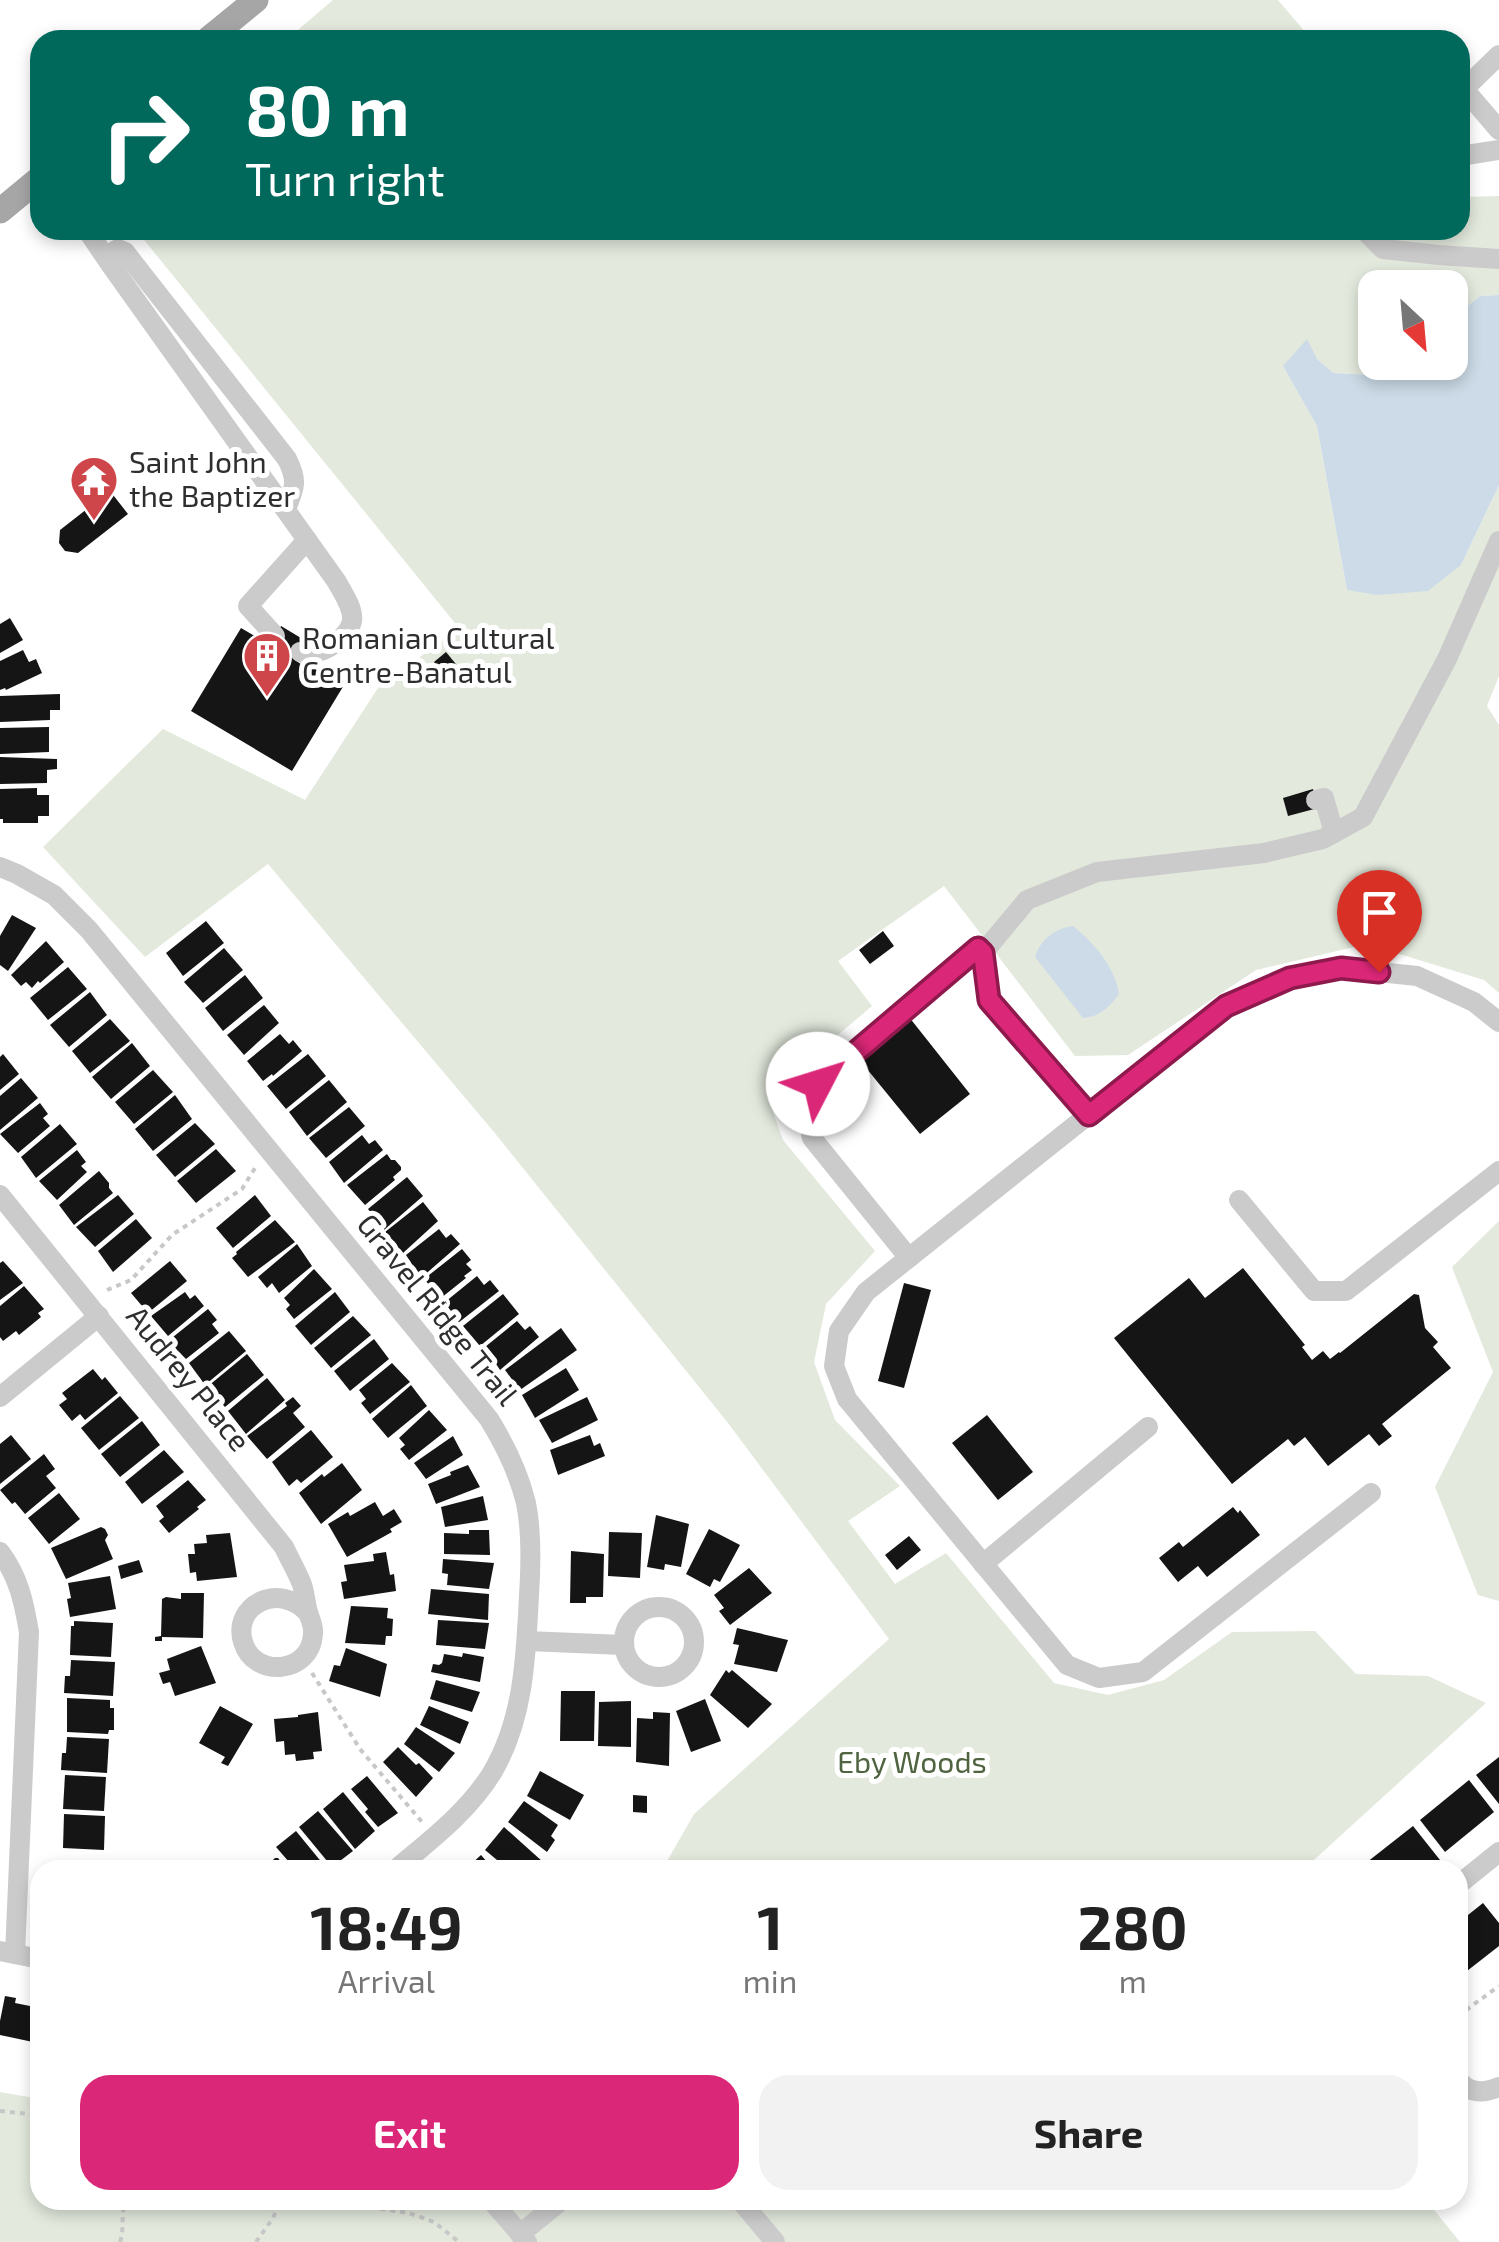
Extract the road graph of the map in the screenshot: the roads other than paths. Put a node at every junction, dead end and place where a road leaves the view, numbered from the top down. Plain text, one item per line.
1 (256, 0) edge
2 (220, 30) edge
3 (1499, 56) edge
4 (1470, 83) edge
5 (1470, 99) edge
6 (1499, 130) edge
7 (1499, 150) edge
8 (1470, 154) edge
9 (30, 186) edge
10 (0, 210) edge
11 (95, 240) edge
12 (1374, 240) edge
13 (105, 256) junction
14 (1499, 259) edge
15 (286, 509) junction
16 (307, 540) junction
17 (1499, 542) edge
18 (275, 636) dead end
19 (300, 652) dead end
20 (1316, 800) dead end
21 (1334, 834) junction
22 (0, 868) edge
23 (983, 953) junction
24 (1499, 1022) edge
25 (1089, 1115) junction
26 (1499, 1171) edge
27 (0, 1195) edge
28 (1239, 1200) dead end
29 (909, 1258) junction
30 (99, 1316) junction
31 (0, 1397) edge
32 (1148, 1427) dead end
33 (1371, 1493) dead end
34 (0, 1552) edge
35 (983, 1564) junction
36 (308, 1612) dead end
37 (527, 1641) junction
38 (623, 1645) dead end
39 (1499, 1852) edge
40 (414, 1860) edge
41 (1468, 1877) edge
42 (8, 1953) edge
43 (1499, 2087) edge
44 (1468, 2089) edge
45 (500, 2210) edge
46 (552, 2210) edge
47 (748, 2210) edge
48 (524, 2238) edge
49 (775, 2242) edge

1 - 2 main road
3 - 4 street
5 - 6 street
7 - 8 street
9 - 10 main road
11 - 13 street
12 - 14 street
13 - 15 street
13 - 15 street
15 - 16 street
16 - 18 street
16 - 19 street
17 - 21 street
20 - 21 street
21 - 23 street
22 - 37 street, Gravel Ridge Trail
23 - 25 street
23 - 29 street
24 - 25 street
25 - 29 street
26 - 28 street
27 - 30 street, Audrey Place
29 - 35 street
30 - 31 street
30 - 36 street, Audrey Place
32 - 35 street
33 - 35 street
34 - 42 street
37 - 38 street
37 - 40 street, Gravel Ridge Trail
39 - 41 street
43 - 44 street
45 - 48 street
46 - 48 street
47 - 49 street

